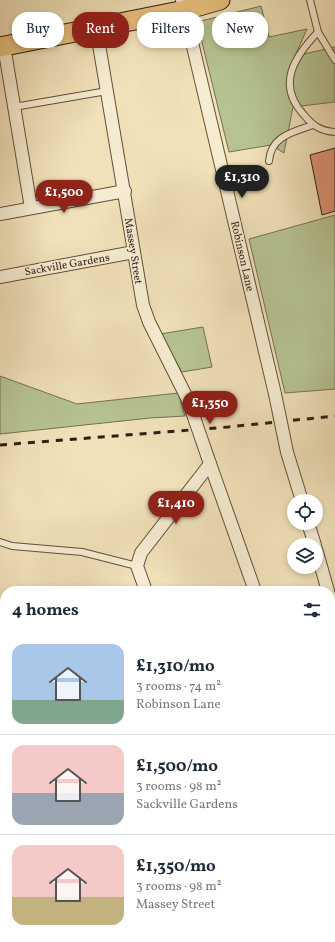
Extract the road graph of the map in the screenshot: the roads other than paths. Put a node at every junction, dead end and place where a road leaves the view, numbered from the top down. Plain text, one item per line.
1 (220, 0) edge
2 (310, 0) edge
3 (184, 5) edge
4 (129, 19) edge
5 (72, 32) edge
6 (318, 32) junction
7 (2, 46) edge
8 (100, 48) edge
9 (335, 60) edge
10 (107, 91) junction
11 (14, 107) junction
12 (313, 125) junction
13 (335, 132) edge
14 (269, 161) dead end
15 (124, 191) junction
16 (31, 208) junction
17 (0, 214) edge
18 (134, 252) junction
19 (0, 277) edge
20 (209, 461) junction
21 (300, 494) edge
22 (0, 542) edge
23 (137, 566) junction
24 (323, 574) edge
25 (144, 586) edge
26 (253, 586) edge
27 (327, 586) edge

1 - 3 highway
2 - 6 lane
3 - 4 highway
3 - 21 street, Robinson Lane, bridge
5 - 7 highway
6 - 9 lane
6 - 12 lane
7 - 11 street
8 - 10 street, Massey Street
10 - 11 lane
10 - 15 street, Massey Street
11 - 16 street
12 - 13 lane
12 - 14 lane
15 - 16 street
15 - 18 street, Massey Street
16 - 17 street
18 - 19 street, Sackville Gardens
18 - 20 street, Massey Street, bridge
20 - 23 street
20 - 26 street, Massey Street
22 - 23 lane
23 - 25 street
24 - 27 street

